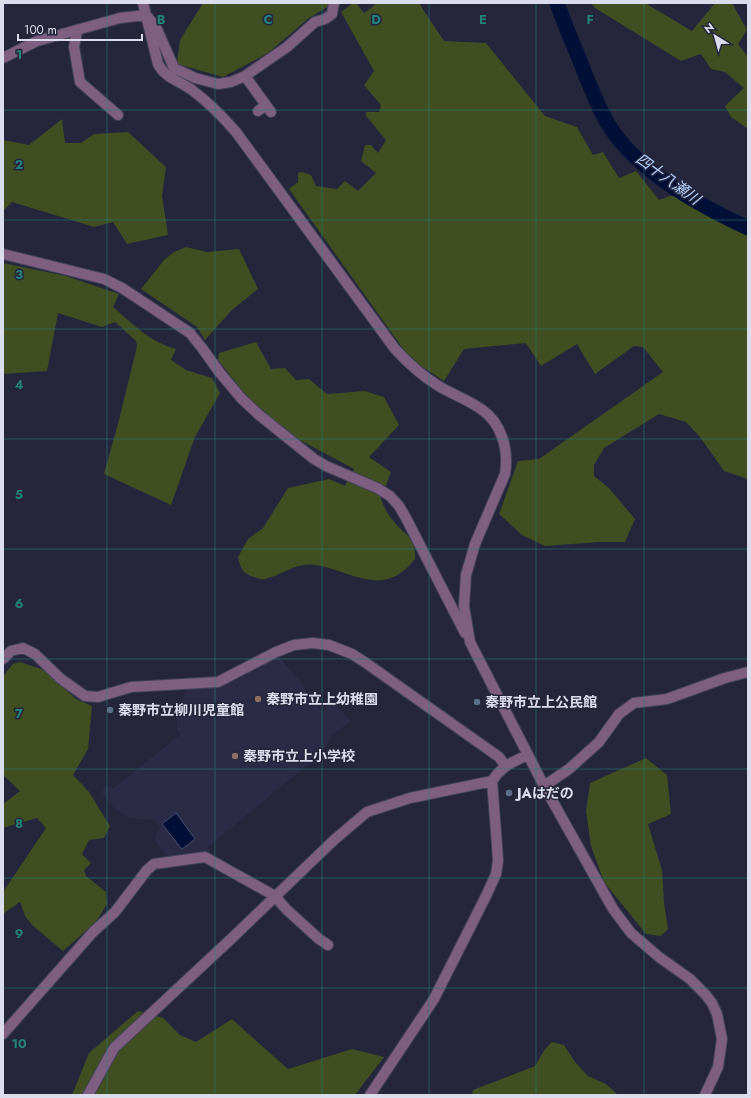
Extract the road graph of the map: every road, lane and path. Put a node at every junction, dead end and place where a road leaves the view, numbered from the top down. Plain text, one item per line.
1 (143, 3) edge
2 (334, 3) edge
3 (146, 15) junction
4 (77, 31) junction
5 (3, 58) edge
6 (245, 76) junction
7 (265, 109) dead end
8 (118, 115) dead end
9 (3, 254) edge
10 (470, 642) junction
11 (3, 659) edge
12 (748, 672) edge
13 (528, 755) junction
14 (505, 766) junction
15 (492, 781) junction
16 (544, 786) junction
17 (275, 896) junction
18 (328, 945) dead end
19 (3, 1034) edge
20 (88, 1095) edge
21 (370, 1095) edge
22 (705, 1095) edge

1 - 3 street
2 - 6 street
3 - 4 street
3 - 6 street
3 - 10 street
4 - 5 street
4 - 8 street
6 - 7 street
9 - 10 street
10 - 13 street
11 - 14 street
12 - 16 street
13 - 14 street
13 - 16 street
14 - 15 street
15 - 17 street
15 - 21 street
16 - 22 street
17 - 18 street
17 - 19 street
17 - 20 street

